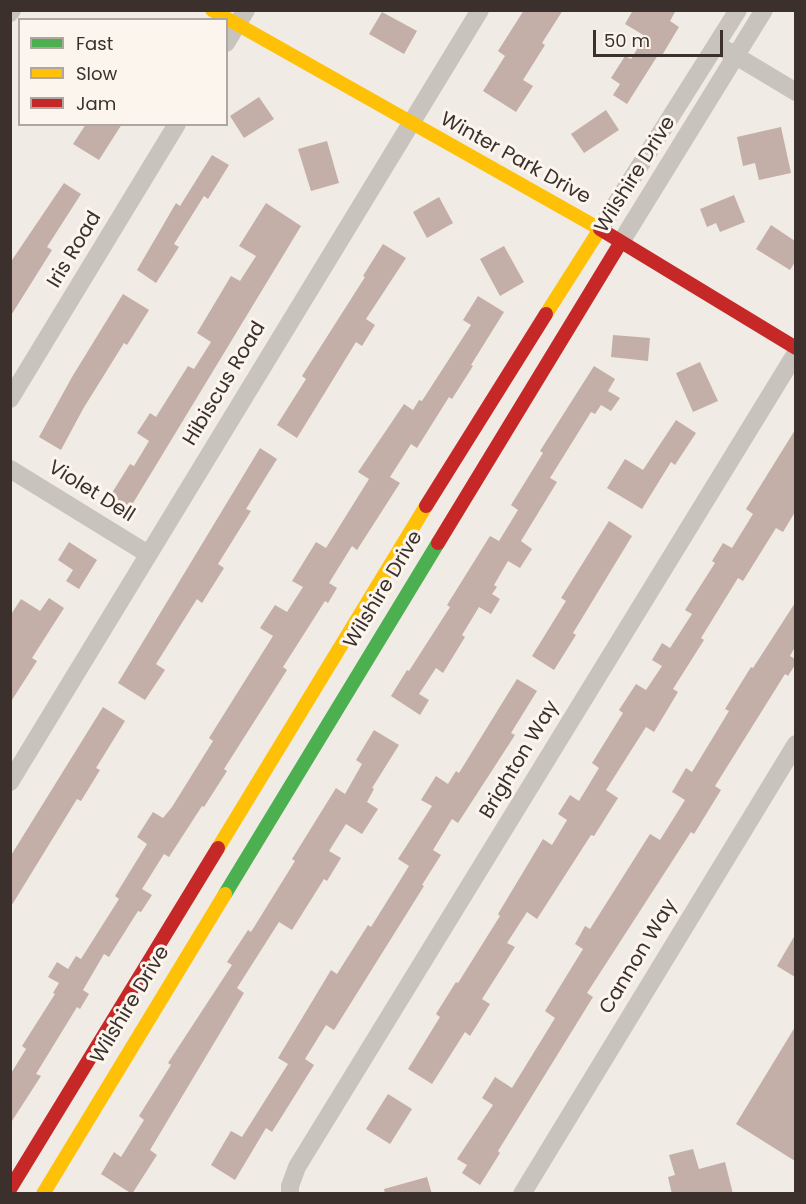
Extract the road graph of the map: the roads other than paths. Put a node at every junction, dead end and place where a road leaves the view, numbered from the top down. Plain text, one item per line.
1 (212, 10) edge
2 (480, 10) edge
3 (738, 10) edge
4 (764, 10) edge
5 (242, 18) edge
6 (228, 40) edge
7 (717, 44) junction
8 (736, 56) junction
9 (795, 92) edge
10 (410, 123) junction
11 (176, 126) edge
12 (600, 228) junction
13 (621, 243) junction
14 (795, 351) edge
15 (10, 399) edge
16 (467, 438) junction
17 (494, 452) junction
18 (10, 469) edge
19 (148, 554) junction
20 (795, 744) edge
21 (285, 766) junction
22 (10, 782) edge
23 (10, 1189) edge
24 (43, 1194) edge
25 (290, 1194) edge
26 (522, 1194) edge

1 - 5 street, Winter Park Drive
2 - 10 street, Hibiscus Road
3 - 7 street, Wilshire Drive
4 - 8 street, Wilshire Drive
5 - 6 street
5 - 10 street, Winter Park Drive
7 - 8 street
7 - 12 street, Wilshire Drive
8 - 9 street
8 - 13 street, Wilshire Drive
10 - 12 street, Winter Park Drive
10 - 19 street, Hibiscus Road
11 - 15 street, Iris Road
12 - 13 street, Winter Park Drive
12 - 16 street, Wilshire Drive
13 - 14 street, Winter Park Drive
13 - 17 street, Wilshire Drive
14 - 25 street, Brighton Way
16 - 17 street
16 - 21 street, Wilshire Drive
17 - 21 street, Wilshire Drive
18 - 19 street, Violet Dell
19 - 22 street, Hibiscus Road
20 - 26 street, Cannon Way
21 - 23 street, Wilshire Drive
21 - 24 street, Wilshire Drive

